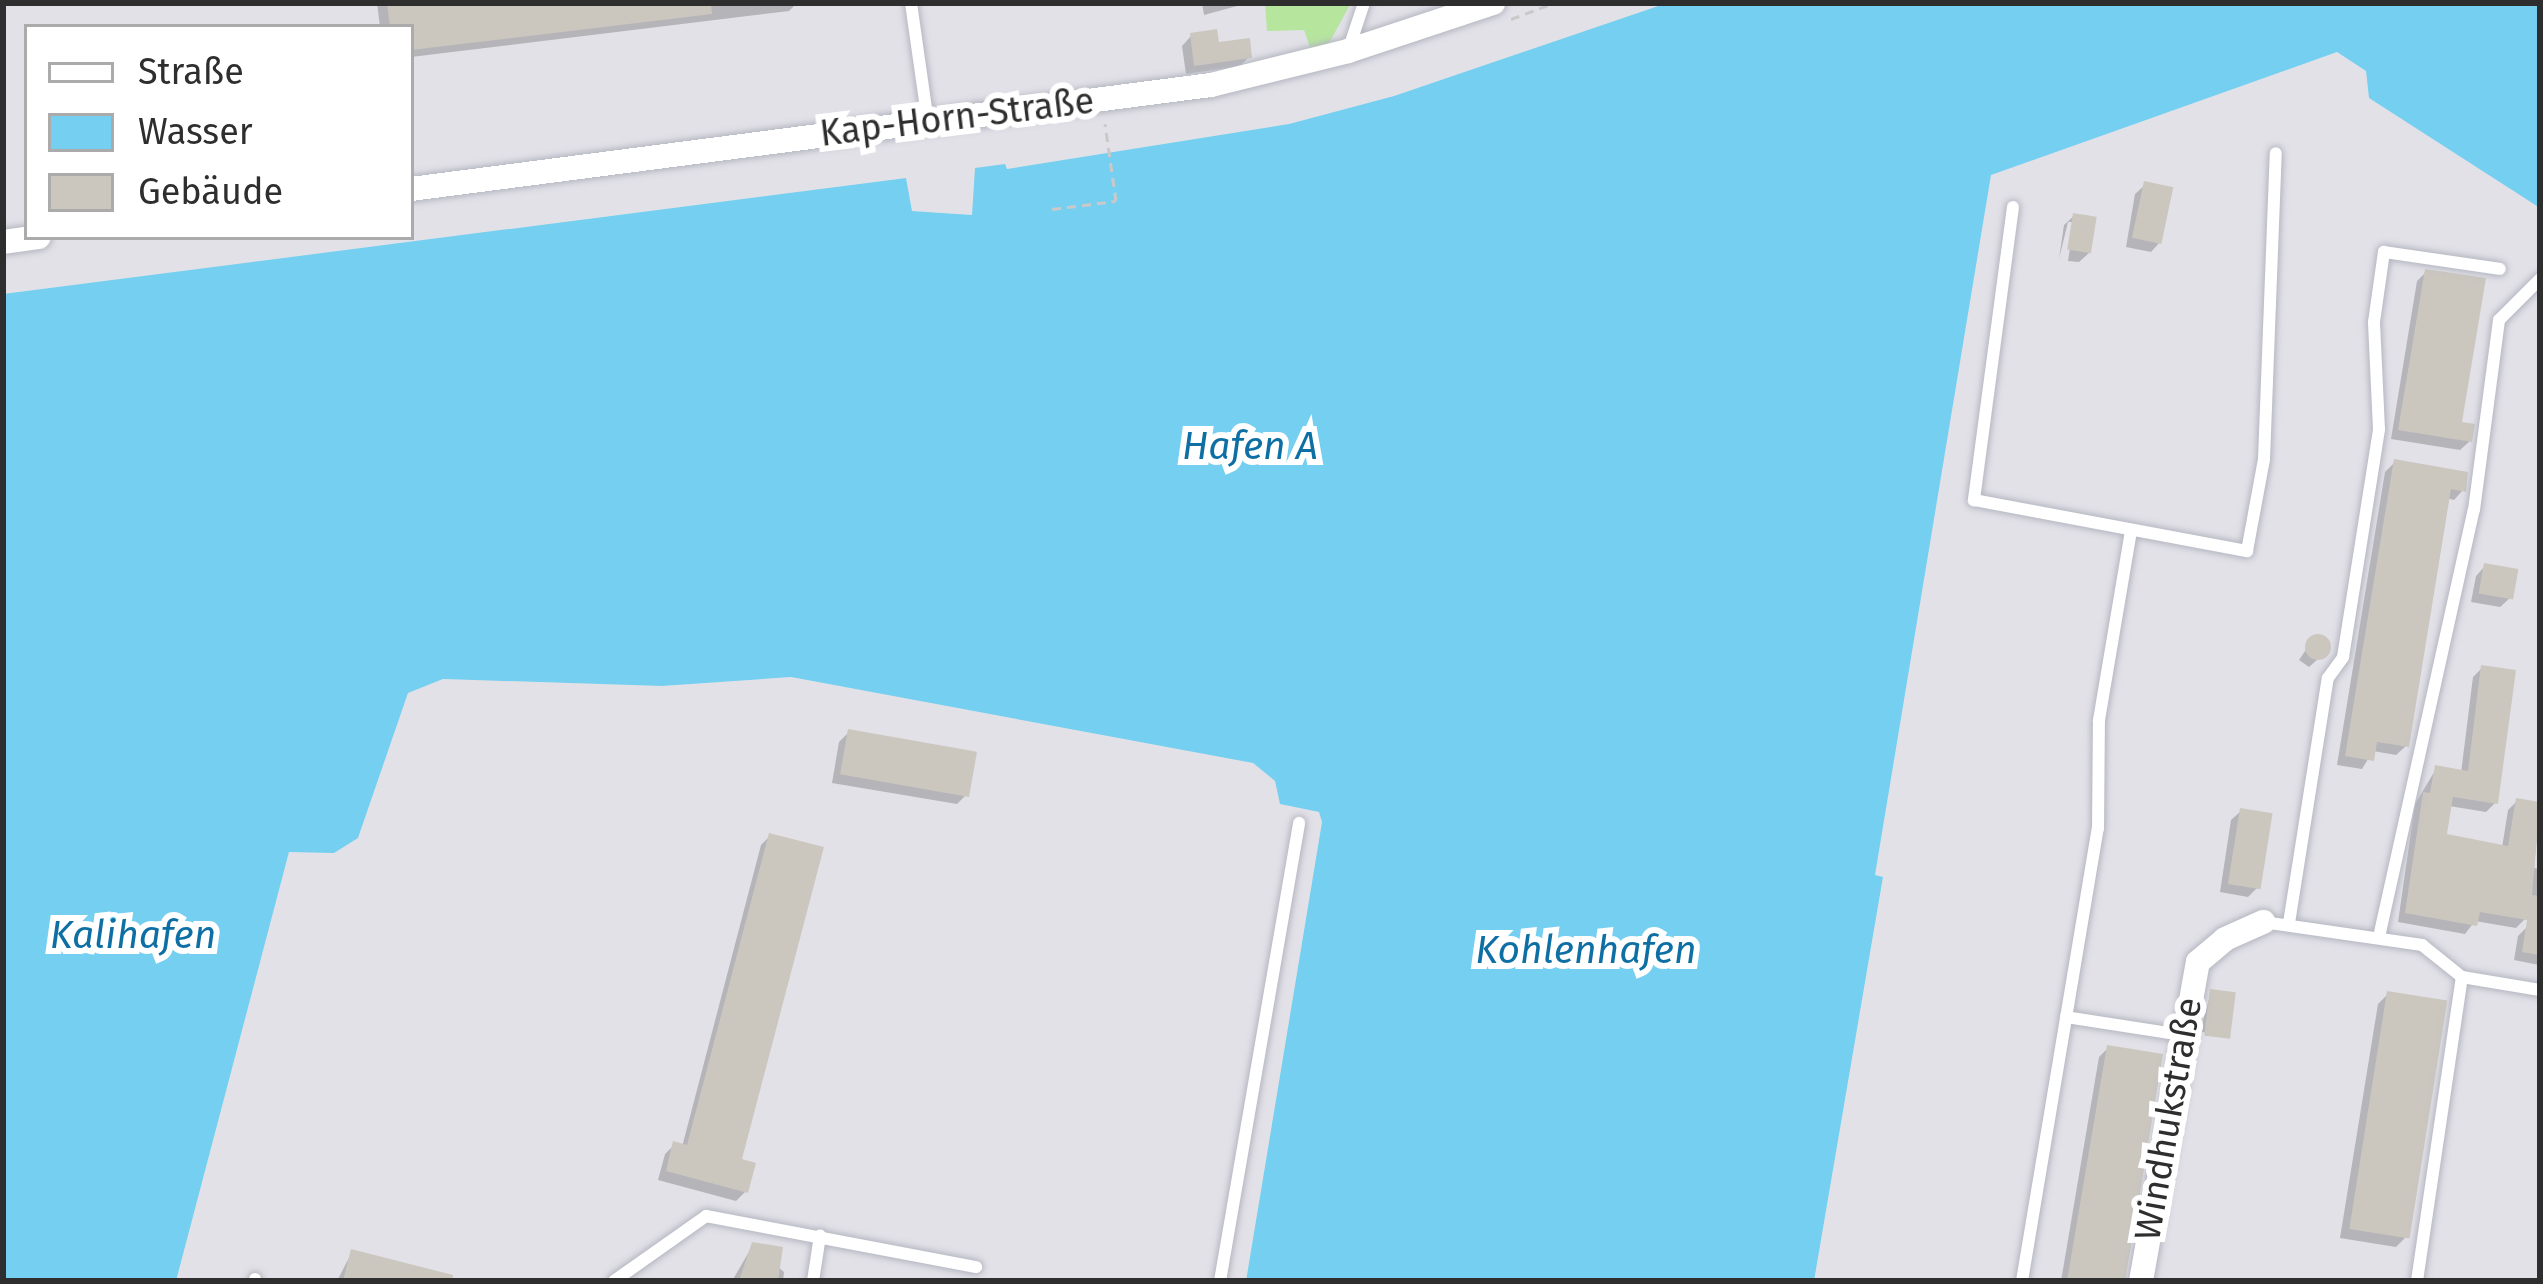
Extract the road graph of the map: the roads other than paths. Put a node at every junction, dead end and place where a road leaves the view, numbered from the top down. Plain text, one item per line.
1 (911, 3) edge
2 (1364, 3) edge
3 (1493, 3) edge
4 (1433, 13) edge
5 (1348, 51) junction
6 (928, 124) junction
7 (2276, 153) dead end
8 (414, 189) edge
9 (2013, 207) dead end
10 (2500, 269) dead end
11 (2540, 279) edge
12 (2131, 531) junction
13 (1299, 823) dead end
14 (2276, 923) junction
15 (2380, 938) junction
16 (2462, 977) junction
17 (2540, 990) edge
18 (2066, 1017) junction
19 (2182, 1035) junction
20 (820, 1236) junction
21 (976, 1267) dead end
22 (614, 1281) edge
23 (813, 1281) edge
24 (1220, 1281) edge
25 (2022, 1281) edge
26 (2141, 1281) edge
27 (2417, 1281) edge

1 - 6 lane
2 - 5 lane
3 - 4 street, Kap-Horn-Straße
4 - 5 street, Kap-Horn-Straße
5 - 6 street, Kap-Horn-Straße
6 - 8 street, Kap-Horn-Straße
7 - 12 lane
9 - 12 lane
10 - 14 lane
11 - 15 lane
12 - 18 lane
13 - 24 lane
14 - 15 lane
14 - 19 street, Windhukstraße
15 - 16 lane
16 - 17 lane
16 - 27 lane
18 - 19 lane
18 - 25 lane
19 - 26 street, Windhukstraße
20 - 21 lane
20 - 22 lane
20 - 23 lane

